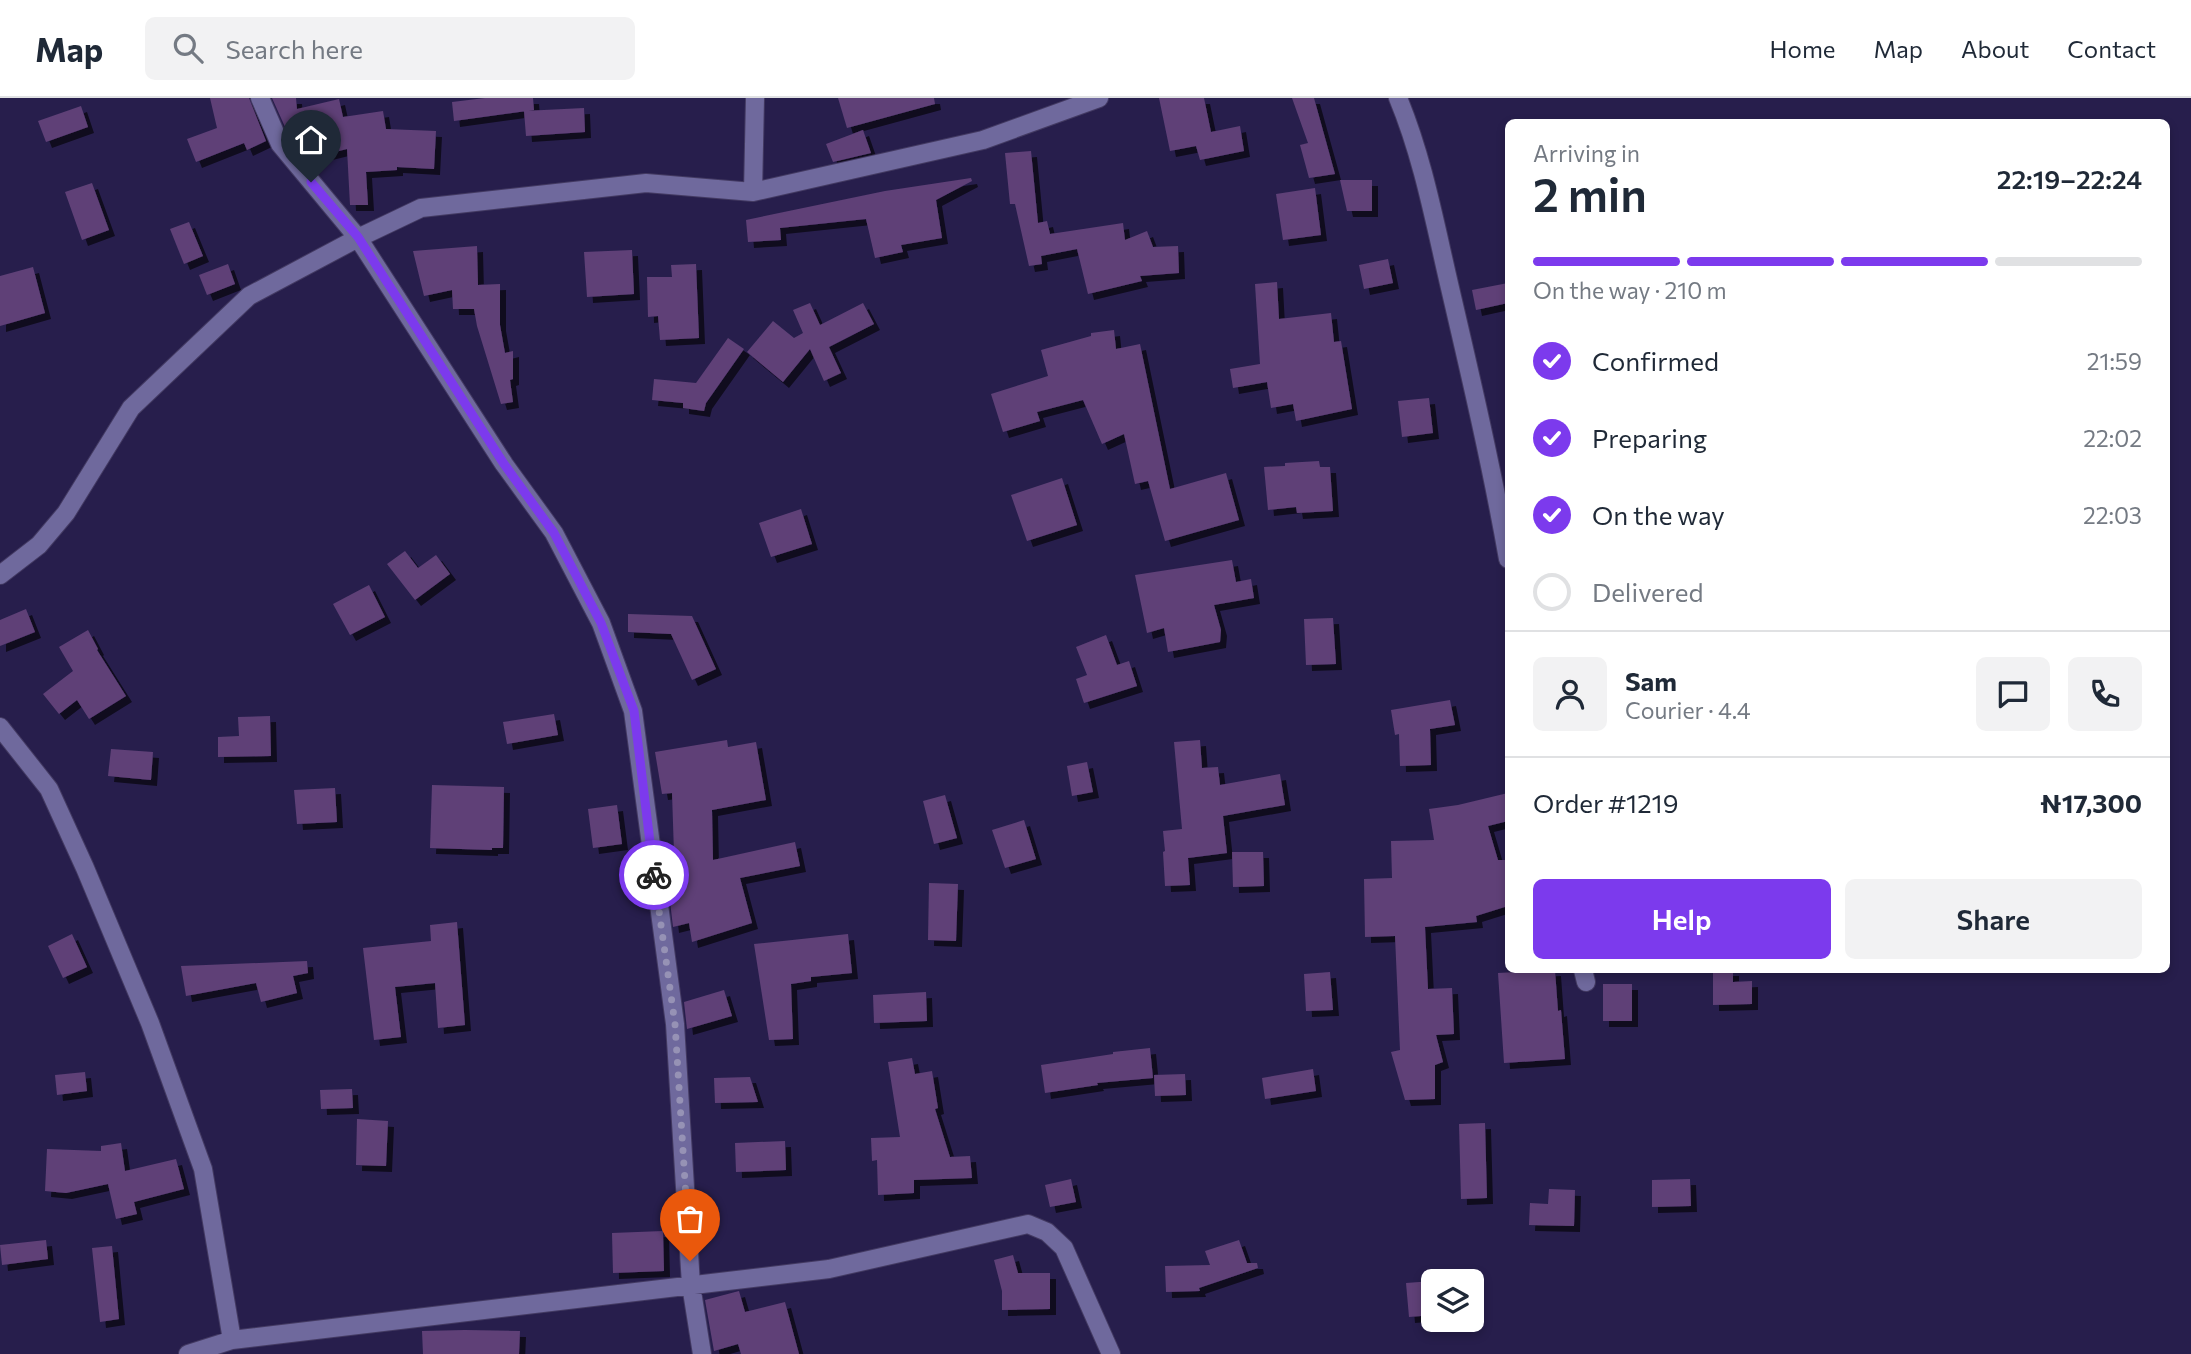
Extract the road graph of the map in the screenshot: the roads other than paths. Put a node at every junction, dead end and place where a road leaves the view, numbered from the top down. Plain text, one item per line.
1 (260, 98) edge
2 (755, 98) edge
3 (1099, 98) edge
4 (1398, 98) edge
5 (753, 192) junction
6 (358, 237) junction
7 (1505, 542) edge
8 (0, 575) edge
9 (0, 727) edge
10 (691, 1285) junction
11 (232, 1340) junction
12 (188, 1354) edge
13 (702, 1354) edge
14 (1111, 1354) edge

1 - 6 street
2 - 5 street
3 - 5 street
4 - 7 street
5 - 6 street
6 - 8 street
6 - 10 street
9 - 11 street
10 - 11 street
10 - 13 street
10 - 14 street
11 - 12 street

